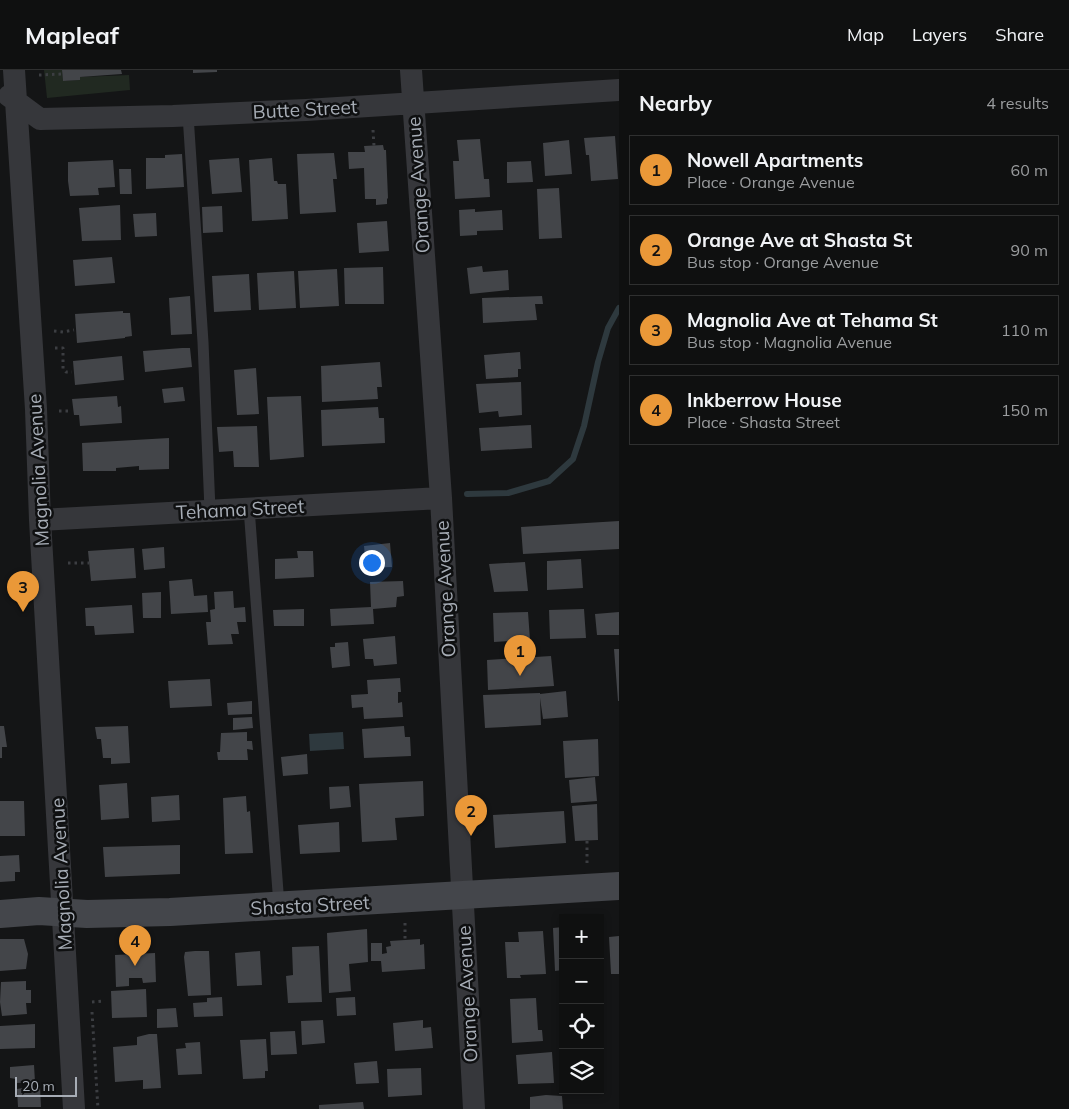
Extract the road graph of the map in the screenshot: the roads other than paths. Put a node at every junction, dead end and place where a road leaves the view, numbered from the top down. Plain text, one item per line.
1 (14, 70) edge
2 (411, 70) edge
3 (619, 90) edge
4 (8, 96) edge
5 (413, 103) junction
6 (188, 115) junction
7 (441, 498) junction
8 (249, 508) junction
9 (210, 510) junction
10 (40, 520) junction
11 (619, 886) edge
12 (462, 896) junction
13 (279, 907) junction
14 (63, 912) junction
15 (0, 914) edge
16 (74, 1109) edge
17 (474, 1109) edge

1 - 4 street, Magnolia Avenue
2 - 5 street, Orange Avenue
3 - 5 street, Butte Street
4 - 6 street, Butte Street
4 - 10 street, Magnolia Avenue
5 - 6 street, Butte Street
5 - 7 street, Orange Avenue
6 - 9 lane
7 - 8 street, Tehama Street
7 - 12 street, Orange Avenue
8 - 9 street, Tehama Street
8 - 13 lane
9 - 10 street, Tehama Street
10 - 14 street, Magnolia Avenue
11 - 12 street, Shasta Street
12 - 13 street, Shasta Street
12 - 17 street, Orange Avenue
13 - 14 street, Shasta Street
14 - 15 street, Shasta Street
14 - 16 street, Magnolia Avenue

